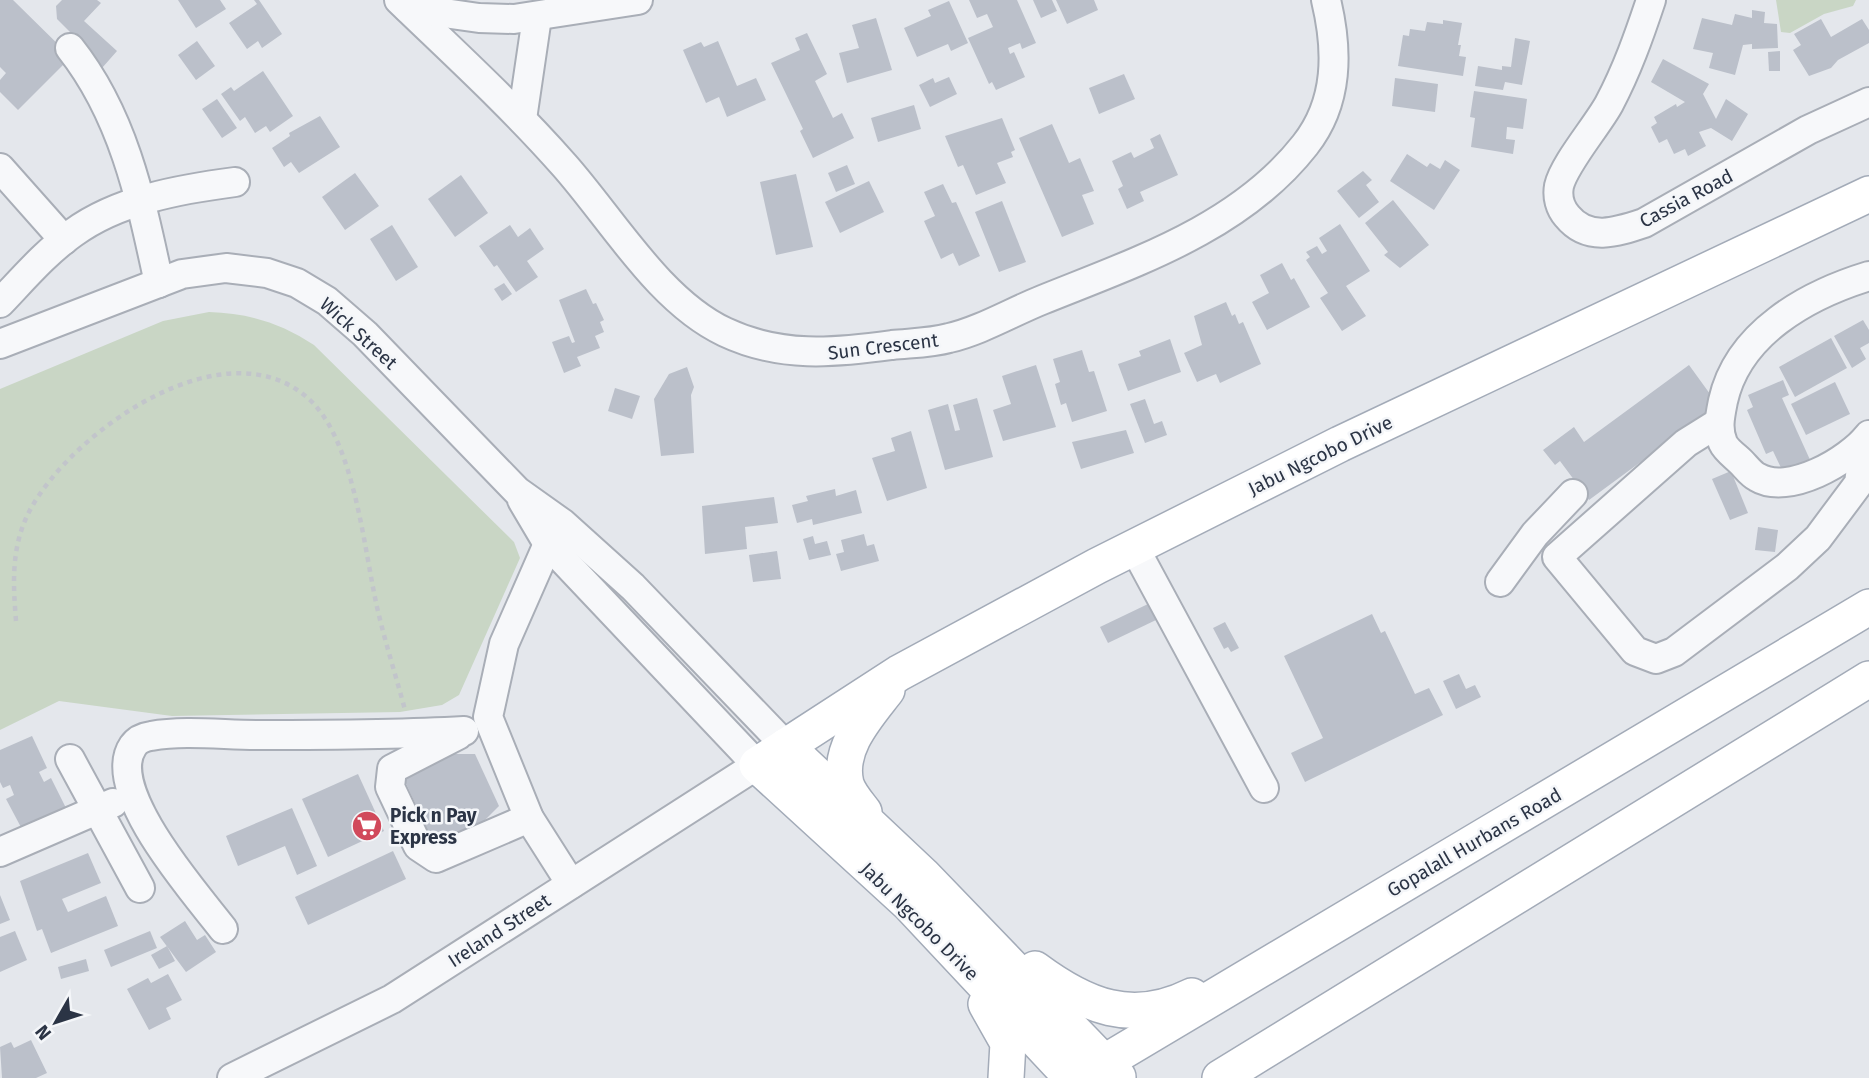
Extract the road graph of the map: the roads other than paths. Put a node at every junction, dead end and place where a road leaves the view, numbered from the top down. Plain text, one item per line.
1 (638, 0) edge
2 (1326, 0) edge
3 (1651, 0) edge
4 (403, 4) edge
5 (537, 17) junction
6 (69, 48) dead end
7 (1869, 102) edge
8 (522, 119) junction
9 (0, 168) edge
10 (235, 182) dead end
11 (1869, 194) edge
12 (142, 202) junction
13 (64, 240) junction
14 (1869, 276) edge
15 (159, 283) junction
16 (0, 303) edge
17 (0, 344) edge
18 (1718, 424) junction
19 (1867, 437) edge
20 (1573, 494) dead end
21 (555, 533) junction
22 (1535, 534) junction
23 (1134, 547) junction
24 (1557, 557) junction
25 (1500, 582) dead end
26 (1869, 607) edge
27 (899, 673) junction
28 (1869, 679) edge
29 (476, 724) junction
30 (786, 746) junction
31 (70, 759) dead end
32 (757, 765) junction
33 (1264, 788) dead end
34 (132, 795) junction
35 (98, 810) junction
36 (529, 818) junction
37 (879, 836) junction
38 (0, 852) edge
39 (571, 884) junction
40 (140, 888) dead end
41 (964, 918) junction
42 (223, 929) dead end
43 (1311, 938) junction
44 (957, 957) junction
45 (1276, 1045) junction
46 (1101, 1073) edge
47 (232, 1078) edge
48 (1006, 1078) edge
49 (1072, 1078) edge
50 (1220, 1078) edge
51 (1251, 1078) edge

1 - 5 street
2 - 8 street, Sun Crescent
3 - 7 street, Cassia Road
4 - 5 street
4 - 8 street, Sun Crescent
5 - 8 street
6 - 12 street
9 - 13 street
10 - 12 street
11 - 23 main road, Jabu Ngcobo Drive
12 - 13 street
12 - 15 street
13 - 16 street
14 - 18 street
15 - 17 street, Wick Street
15 - 21 street, Wick Street
18 - 19 street
18 - 24 street
19 - 24 street
20 - 22 street
21 - 29 street
21 - 30 street, Wick Street
21 - 32 street, Wick Street
22 - 24 street
22 - 25 street
23 - 27 main road, Jabu Ngcobo Drive
23 - 33 street
26 - 43 main road, Gopalall Hurbans Road
27 - 30 main road, Jabu Ngcobo Drive
27 - 37 main road
28 - 45 main road
29 - 34 street
29 - 36 street
29 - 36 street
30 - 32 main road, Jabu Ngcobo Drive
30 - 37 main road, Jabu Ngcobo Drive
31 - 35 street
32 - 39 street, Ireland Street
32 - 44 main road, Jabu Ngcobo Drive
34 - 35 street
34 - 42 street
35 - 38 street
35 - 40 street
36 - 39 street
37 - 41 main road, Jabu Ngcobo Drive
39 - 47 street, Ireland Street
41 - 43 main road
41 - 46 main road, Jabu Ngcobo Drive
43 - 46 main road, Gopalall Hurbans Road
44 - 48 main road
44 - 49 main road, Jabu Ngcobo Drive
45 - 50 main road
45 - 51 main road

